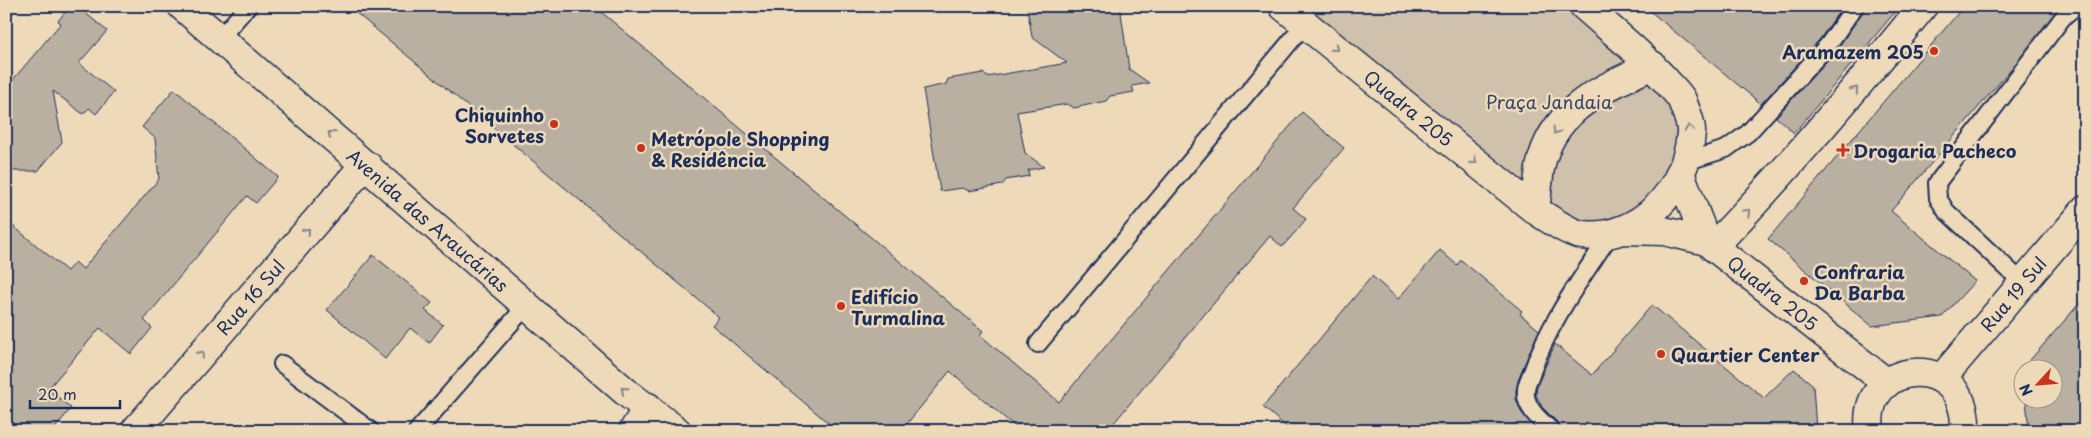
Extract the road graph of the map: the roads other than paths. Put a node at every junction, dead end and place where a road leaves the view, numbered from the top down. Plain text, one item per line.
1 (182, 6) edge
2 (248, 6) edge
3 (1283, 6) edge
4 (1584, 6) edge
5 (1855, 6) edge
6 (1924, 6) edge
7 (2076, 6) edge
8 (1305, 24) junction
9 (220, 38) junction
10 (1652, 65) junction
11 (368, 166) junction
12 (1683, 167) junction
13 (1535, 210) junction
14 (2085, 210) edge
15 (1615, 233) junction
16 (1710, 244) junction
17 (2023, 283) junction
18 (526, 306) junction
19 (1038, 344) dead end
20 (282, 364) dead end
21 (1941, 379) junction
22 (1887, 383) junction
23 (648, 408) junction
24 (135, 431) edge
25 (371, 431) edge
26 (417, 431) edge
27 (633, 431) edge
28 (677, 431) edge
29 (1552, 431) edge
30 (1870, 431) edge
31 (1965, 431) edge

1 - 9 street, Avenida das Araucárias
2 - 9 lane
3 - 8 street, Quadra 205
4 - 10 street, Quadra 205
5 - 12 lane
16 -> 6 street
7 - 17 lane
8 -> 13 street, Quadra 205
8 - 19 lane
11 -> 9 street, Avenida das Araucárias
12 -> 10 street, Quadra 205
10 -> 13 street
11 - 18 street, Avenida das Araucárias
24 -> 11 street, Rua 16 Sul
12 - 15 street, Quadra 205
12 - 16 street
13 - 15 street, Quadra 205
14 - 17 street, Rua 19 Sul
15 - 16 street, Quadra 205
15 - 29 lane
16 - 22 street, Quadra 205
17 - 21 street, Rua 19 Sul
23 -> 18 street, Avenida das Araucárias
18 - 26 lane
20 - 25 lane
21 - 22 street
21 - 31 street
22 - 30 street
23 - 27 street
23 - 28 street, Avenida das Araucárias

